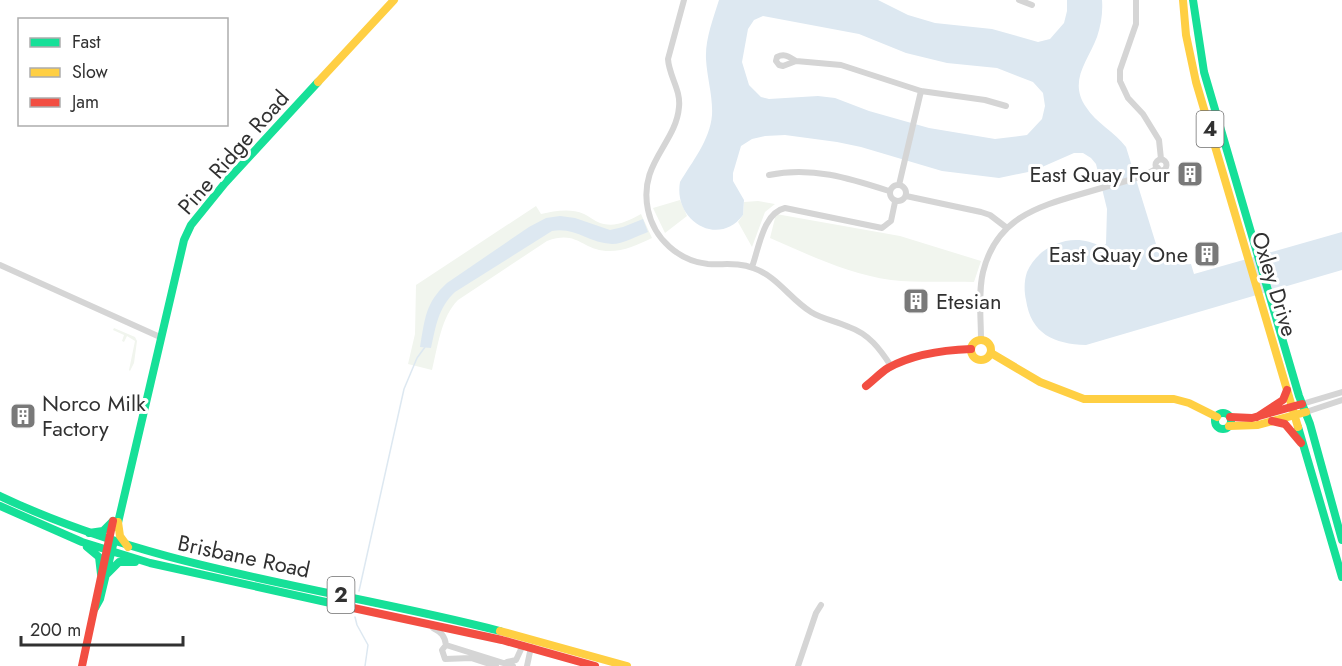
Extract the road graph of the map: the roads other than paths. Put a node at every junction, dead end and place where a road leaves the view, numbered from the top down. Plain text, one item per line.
1 (684, 0) edge
2 (1018, 0) edge
3 (1136, 0) edge
4 (1183, 0) edge
5 (1193, 0) edge
6 (391, 2) edge
7 (1032, 5) dead end
8 (796, 61) dead end
9 (921, 91) junction
10 (1006, 106) dead end
11 (769, 175) dead end
12 (898, 185) junction
13 (890, 191) junction
14 (906, 196) junction
15 (895, 202) junction
16 (1007, 228) junction
17 (0, 265) edge
18 (753, 267) junction
19 (160, 338) junction
20 (981, 340) junction
21 (971, 349) junction
22 (991, 353) junction
23 (891, 366) junction
24 (866, 386) dead end
25 (1287, 390) junction
26 (1342, 392) edge
27 (1342, 400) edge
28 (1304, 408) junction
29 (1293, 411) junction
30 (1216, 417) junction
31 (1257, 417) junction
32 (1272, 421) junction
33 (1229, 422) junction
34 (1304, 447) junction
35 (0, 496) edge
36 (0, 506) edge
37 (115, 522) junction
38 (82, 538) junction
39 (1342, 540) edge
40 (110, 546) junction
41 (128, 547) junction
42 (150, 563) junction
43 (104, 574) junction
44 (1342, 577) edge
45 (821, 604) dead end
46 (420, 621) junction
47 (528, 641) junction
48 (446, 645) junction
49 (492, 659) junction
50 (82, 666) edge
51 (496, 666) edge
52 (513, 666) edge
53 (527, 666) edge
54 (595, 666) edge
55 (627, 666) edge
56 (798, 666) edge

1 - 18 street
2 - 7 street
3 - 16 street
4 - 25 main road, Oxley Drive / 4
5 - 28 main road, Oxley Drive / 4
6 - 19 main road, Pine Ridge Road
8 - 9 street
9 - 10 street
9 - 12 street
11 - 13 street
12 - 13 street
12 - 14 street
13 - 15 street
14 - 15 street
14 - 16 street
15 - 18 street
16 - 20 street
17 - 19 street
18 - 23 street
19 - 37 main road, Pine Ridge Road
20 - 21 main road
20 - 22 main road
21 - 22 main road
21 - 23 main road
22 - 30 main road
23 - 24 main road
25 - 29 main road, Oxley Drive / 4
25 - 31 main road
26 - 28 street
27 - 28 street
28 - 29 main road
28 - 39 main road, Oxley Drive / 4
29 - 31 main road
29 - 32 main road
29 - 34 main road, Oxley Drive / 4
30 - 33 main road
30 - 33 main road
31 - 33 main road
32 - 33 main road
32 - 34 main road
34 - 44 main road, Oxley Drive / 4
35 - 38 main road, Brisbane Road / 2
36 - 38 main road, Brisbane Road / 2
37 - 38 main road
37 - 40 main road, Pine Ridge Road
37 - 41 main road
38 - 40 main road, Brisbane Road / 2
38 - 43 main road
40 - 41 main road, Brisbane Road / 2
40 - 42 main road, Brisbane Road / 2
40 - 43 main road, Pine Ridge Road
41 - 47 main road, Brisbane Road / 2
42 - 43 main road
42 - 46 main road, Brisbane Road / 2
43 - 50 main road, Pine Ridge Road
45 - 56 street
46 - 47 main road, Brisbane Road / 2
46 - 48 street
47 - 49 street
47 - 53 street
47 - 54 main road, Brisbane Road / 2
47 - 55 main road, Brisbane Road / 2
48 - 49 street
48 - 51 street
49 - 52 street

